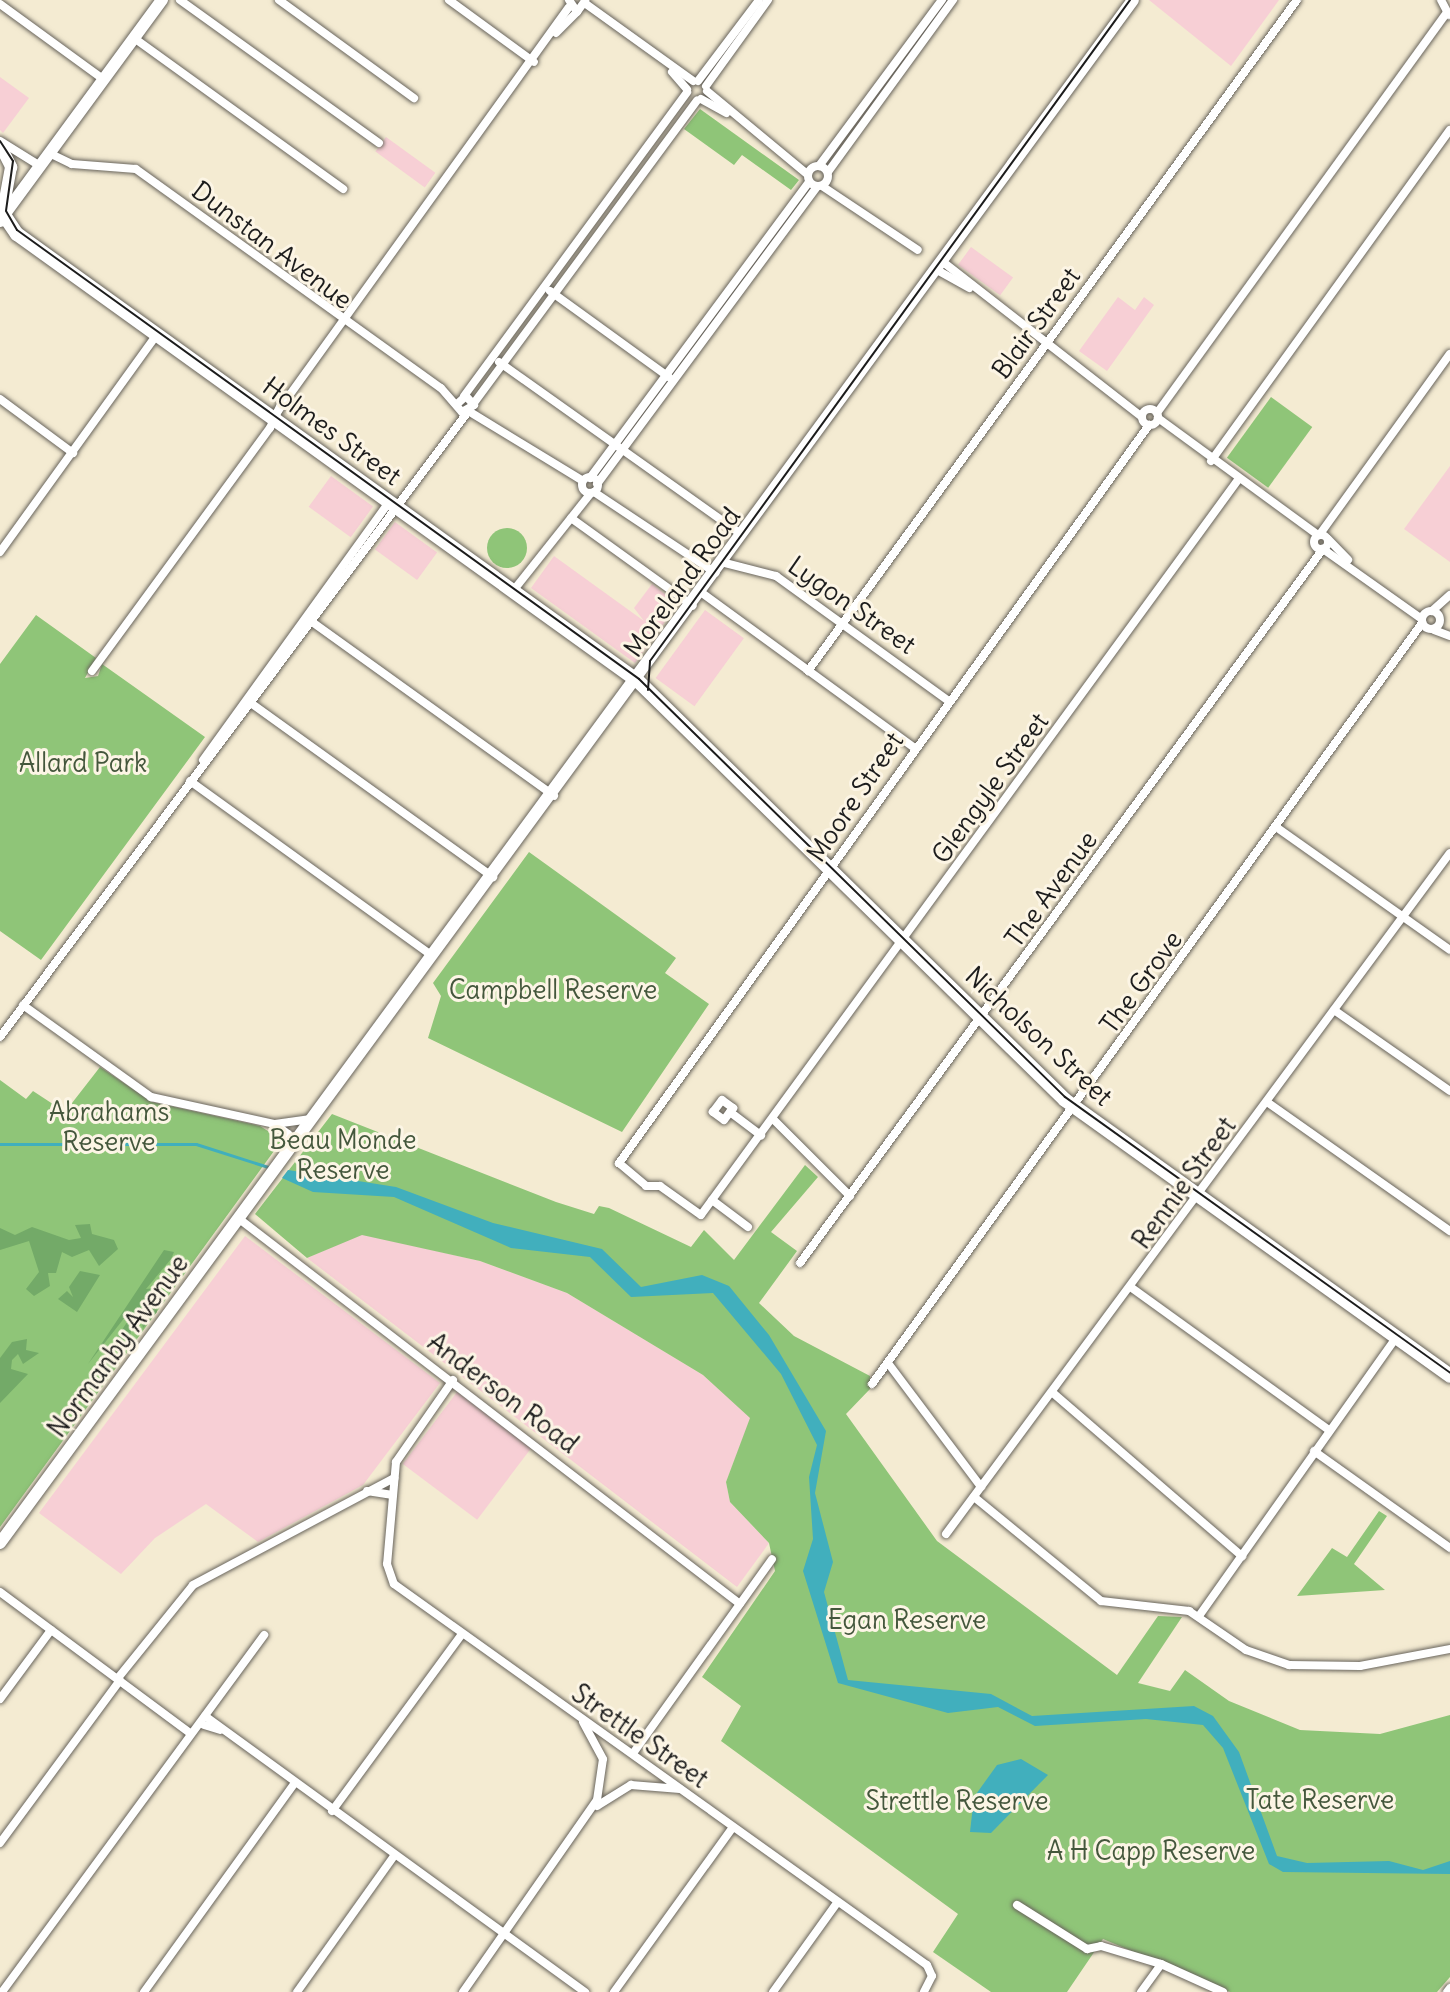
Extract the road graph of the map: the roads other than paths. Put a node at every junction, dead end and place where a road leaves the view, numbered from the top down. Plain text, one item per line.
1 (162, 0) edge
2 (180, 0) edge
3 (279, 0) edge
4 (449, 0) edge
5 (759, 0) edge
6 (768, 0) edge
7 (942, 0) edge
8 (953, 0) edge
9 (1133, 0) edge
10 (1297, 0) edge
11 (0, 4) edge
12 (575, 5) edge
13 (1442, 7) edge
14 (134, 38) junction
15 (534, 62) junction
16 (103, 79) junction
17 (696, 87) junction
18 (414, 98) dead end
19 (699, 100) junction
20 (737, 119) junction
21 (1450, 130) edge
22 (0, 143) edge
23 (379, 143) dead end
24 (49, 153) junction
25 (791, 158) junction
26 (37, 168) junction
27 (822, 171) junction
28 (814, 182) junction
29 (343, 189) dead end
30 (846, 197) junction
31 (2, 213) edge
32 (918, 250) dead end
33 (940, 266) junction
34 (550, 291) junction
35 (343, 321) junction
36 (157, 334) junction
37 (1047, 343) junction
38 (1450, 354) edge
39 (498, 361) junction
40 (670, 378) junction
41 (0, 399) edge
42 (459, 402) junction
43 (470, 409) junction
44 (1150, 417) junction
45 (273, 418) junction
46 (451, 431) junction
47 (619, 447) junction
48 (73, 453) junction
49 (1211, 461) junction
50 (1238, 480) junction
51 (590, 486) junction
52 (393, 504) junction
53 (571, 518) junction
54 (744, 536) junction
55 (1321, 541) junction
56 (0, 552) edge
57 (721, 568) junction
58 (513, 591) junction
59 (702, 593) junction
60 (1448, 597) edge
61 (693, 606) junction
62 (1426, 616) junction
63 (308, 619) junction
64 (1440, 619) junction
65 (843, 624) junction
66 (1432, 630) junction
67 (1450, 634) edge
68 (1415, 643) junction
69 (92, 671) dead end
70 (808, 671) junction
71 (638, 681) junction
72 (947, 700) junction
73 (247, 701) junction
74 (913, 747) junction
75 (190, 781) junction
76 (554, 796) junction
77 (1279, 829) junction
78 (1450, 853) edge
79 (830, 868) junction
80 (494, 877) junction
81 (1403, 917) junction
82 (904, 941) junction
83 (1450, 950) edge
84 (435, 957) junction
85 (23, 1005) junction
86 (1334, 1010) junction
87 (982, 1018) junction
88 (0, 1037) edge
89 (1450, 1091) edge
90 (1267, 1102) junction
91 (1074, 1107) junction
92 (730, 1112) dead end
93 (311, 1119) junction
94 (773, 1119) junction
95 (275, 1124) junction
96 (761, 1135) junction
97 (288, 1150) junction
98 (262, 1187) joint
99 (850, 1196) junction
100 (1200, 1197) junction
101 (712, 1200) junction
102 (238, 1218) junction
103 (748, 1227) dead end
104 (1450, 1231) edge
105 (800, 1263) dead end
106 (1132, 1288) junction
107 (1396, 1338) junction
108 (888, 1363) junction
109 (1450, 1376) edge
110 (453, 1380) junction
111 (872, 1384) dead end
112 (1053, 1393) junction
113 (1329, 1430) junction
114 (1314, 1451) junction
115 (394, 1478) junction
116 (981, 1487) junction
117 (367, 1491) junction
118 (393, 1495) junction
119 (974, 1497) junction
120 (9, 1532) junction
121 (946, 1534) dead end
122 (0, 1543) edge
123 (1450, 1548) edge
124 (0, 1550) edge
125 (1242, 1556) junction
126 (772, 1559) dead end
127 (0, 1592) edge
128 (740, 1604) junction
129 (1199, 1616) junction
130 (51, 1630) junction
131 (462, 1634) junction
132 (264, 1635) dead end
133 (1450, 1649) edge
134 (119, 1679) junction
135 (0, 1699) edge
136 (577, 1715) junction
137 (204, 1721) junction
138 (191, 1729) junction
139 (634, 1752) junction
140 (295, 1783) junction
141 (687, 1791) junction
142 (593, 1809) junction
143 (332, 1811) junction
144 (733, 1827) junction
145 (0, 1843) edge
146 (394, 1856) junction
147 (837, 1903) junction
148 (1017, 1905) dead end
149 (504, 1934) junction
150 (1161, 1964) junction
151 (2, 1992) edge
152 (144, 1992) edge
153 (297, 1992) edge
154 (463, 1992) edge
155 (585, 1992) edge
156 (616, 1992) edge
157 (773, 1992) edge
158 (924, 1992) edge
159 (1141, 1992) edge
160 (1223, 1992) edge

1 - 14 main road
2 - 23 street
3 - 18 street
4 - 15 street
5 - 17 street
6 - 17 street
7 - 27 street
8 - 27 street
9 - 33 main road, Moreland Road
10 - 37 street, Blair Street
11 - 16 street
12 - 15 street
12 - 17 street
13 - 44 street, Moore Street
14 - 16 main road
14 - 29 street
15 - 35 street
16 - 24 main road
17 - 19 street
17 - 19 street
17 - 20 street
17 - 34 street
19 - 20 street
19 - 34 street
20 - 25 street
21 - 49 street
22 - 26 street
22 - 31 main road
24 - 26 main road
24 - 35 street, Dunstan Avenue
25 - 27 street
25 - 28 street
26 - 31 main road
27 - 28 street
27 - 28 street
27 - 30 street
28 - 30 street
28 - 40 street
30 - 32 street
31 - 36 main road, Holmes Street
33 - 37 street
33 - 54 main road, Moreland Road
34 - 39 street
34 - 40 street
35 - 42 street, Dunstan Avenue
35 - 45 street
36 - 45 main road, Holmes Street
36 - 48 street
37 - 44 street
37 - 65 street, Blair Street
38 - 55 street, The Avenue
39 - 42 street
39 - 43 street
39 - 47 street
40 - 47 street
41 - 48 street
42 - 43 street
42 - 43 street
42 - 46 street
43 - 46 street
43 - 51 street
44 - 49 street
44 - 72 street, Moore Street
45 - 52 main road, Holmes Street
45 - 69 street
46 - 52 street
47 - 51 street
47 - 54 street
48 - 56 street
49 - 50 street
50 - 55 street
50 - 82 street, Glengyle Street
51 - 53 street
51 - 57 street
52 - 58 main road, Holmes Street
52 - 63 street
53 - 58 street
53 - 61 street
54 - 57 main road, Moreland Road
55 - 62 street
55 - 87 street, The Avenue
57 - 59 main road, Moreland Road
57 - 65 street, Lygon Street
58 - 71 main road, Holmes Street
59 - 61 main road, Moreland Road
59 - 70 street
60 - 62 street
60 - 64 street
61 - 71 main road, Moreland Road
62 - 64 street
62 - 66 street
62 - 68 street, The Grove
63 - 73 street
63 - 76 street
64 - 66 street, The Grove
64 - 67 street
65 - 70 street, Blair Street
65 - 72 street, Lygon Street
66 - 67 street
66 - 68 street, The Grove
68 - 77 street, The Grove
70 - 74 street
71 - 76 main road, Moreland Road
71 - 79 main road, Nicholson Street
72 - 74 street, Moore Street
73 - 75 street
73 - 80 street
74 - 79 street, Moore Street
75 - 84 street
75 - 85 street
76 - 80 main road, Moreland Road
77 - 81 street
77 - 91 street, The Grove
78 - 81 street, Rennie Street
79 - 82 main road, Nicholson Street
79 - 101 street, Moore Street
80 - 84 main road, Moreland Road
81 - 83 street
81 - 86 street, Rennie Street
82 - 87 main road, Nicholson Street
82 - 94 street, Glengyle Street
84 - 93 main road, Moreland Road
85 - 88 street
85 - 95 street
86 - 89 street
86 - 90 street, Rennie Street
87 - 91 main road, Nicholson Street
87 - 99 street, The Avenue
90 - 100 street, Rennie Street
90 - 104 street
91 - 100 main road, Nicholson Street
91 - 108 street, The Grove
92 - 96 street
93 - 95 street
93 - 97 main road, Moreland Road
94 - 96 street, Glengyle Street
94 - 99 street
95 - 97 street
96 - 101 street, Glengyle Street
97 - 98 main road, Moreland Road
98 - 102 main road, Normanby Avenue
99 - 105 street, The Avenue
100 - 106 street, Rennie Street
100 - 107 main road, Nicholson Street
101 - 103 street
102 - 110 street, Anderson Road
102 - 120 main road, Normanby Avenue
106 - 112 street, Rennie Street
106 - 113 street
107 - 109 main road, Nicholson Street
107 - 113 street
108 - 111 street, The Grove
108 - 116 street
110 - 115 street
110 - 128 street, Anderson Road
112 - 116 street, Rennie Street
112 - 125 street
113 - 114 street
114 - 123 street
114 - 125 street
115 - 117 street
115 - 118 street
116 - 119 street, Rennie Street
117 - 118 street
117 - 134 street
118 - 131 street, Strettle Street
119 - 121 street, Rennie Street
119 - 129 street
120 - 122 main road, Normanby Avenue
120 - 124 main road, Normanby Avenue
125 - 129 street
126 - 128 street
127 - 130 street
128 - 139 street
129 - 133 street
130 - 134 street
130 - 135 street
131 - 136 street, Strettle Street
131 - 143 street
132 - 137 street
134 - 138 street
134 - 145 street
136 - 139 street, Strettle Street
136 - 142 street
137 - 138 street
137 - 140 street
138 - 151 street
139 - 141 street, Strettle Street
140 - 143 street
140 - 152 street
141 - 142 street
141 - 144 street, Strettle Street
142 - 149 street
143 - 146 street
144 - 147 street, Strettle Street
144 - 156 street
146 - 149 street
146 - 153 street
147 - 157 street
147 - 158 street, Strettle Street
148 - 150 street
149 - 154 street
149 - 155 street
150 - 159 street
150 - 160 street

